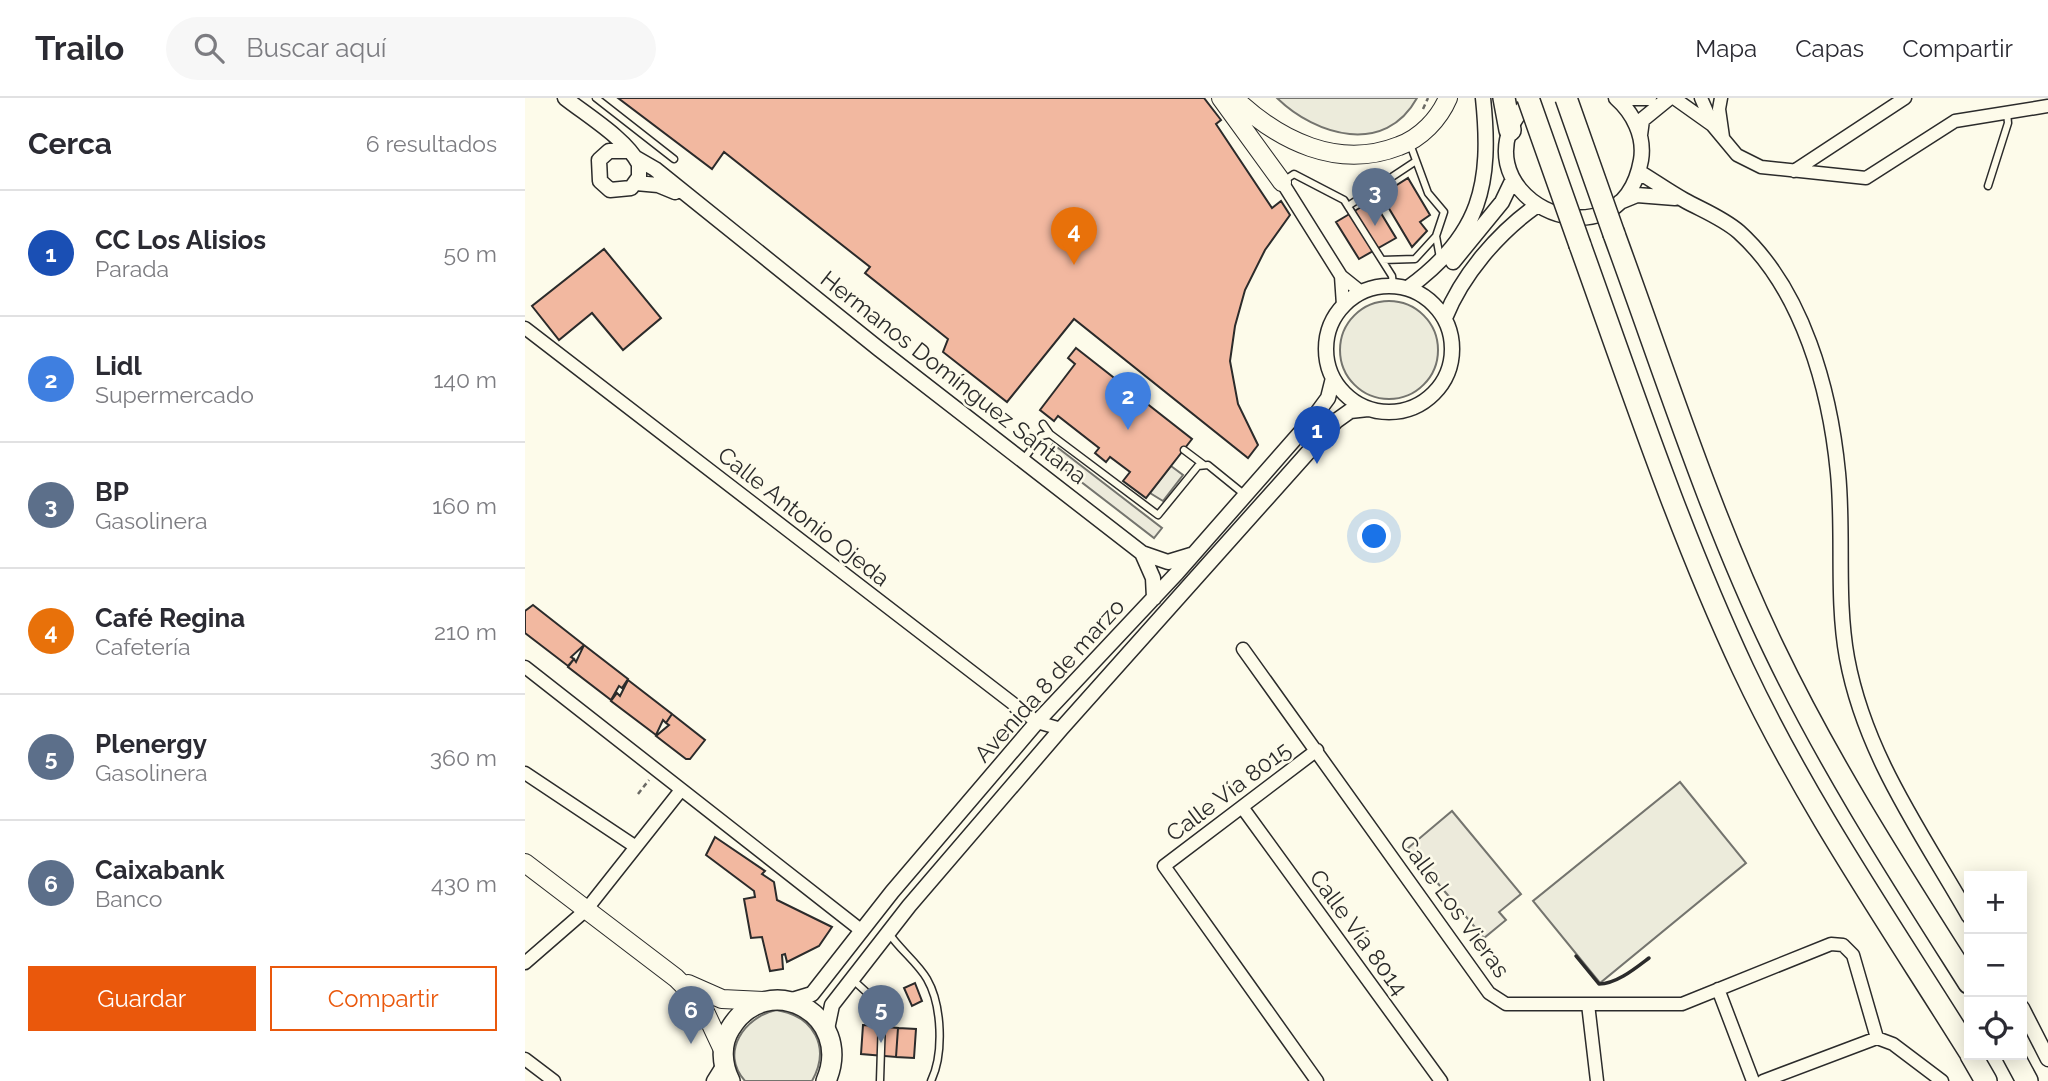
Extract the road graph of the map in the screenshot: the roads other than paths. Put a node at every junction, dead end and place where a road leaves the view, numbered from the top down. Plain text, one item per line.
1 (565, 98) edge
2 (596, 98) edge
3 (1221, 98) edge
4 (1234, 98) edge
5 (1448, 98) edge
6 (1482, 98) edge
7 (1504, 98) edge
8 (1530, 98) edge
9 (1566, 98) edge
10 (1616, 98) edge
11 (1626, 98) edge
12 (1649, 98) edge
13 (1672, 98) edge
14 (1701, 98) edge
15 (1721, 98) edge
16 (1905, 98) edge
17 (2048, 106) edge
18 (2007, 113) junction
19 (593, 122) junction
20 (1712, 125) junction
21 (1510, 130) junction
22 (1640, 136) junction
23 (1723, 138) junction
24 (1409, 142) junction
25 (604, 155) junction
26 (631, 155) junction
27 (674, 159) dead end
28 (1416, 161) junction
29 (1794, 171) junction
30 (1639, 172) junction
31 (1513, 178) junction
32 (1282, 182) junction
33 (636, 183) junction
34 (1988, 186) dead end
35 (684, 195) junction
36 (1682, 199) junction
37 (1619, 202) junction
38 (1348, 206) junction
39 (1536, 206) junction
40 (1436, 236) junction
41 (1382, 261) junction
42 (1441, 262) junction
43 (1341, 276) junction
44 (1393, 285) junction
45 (1412, 289) junction
46 (1361, 292) junction
47 (1343, 305) junction
48 (1445, 318) junction
49 (525, 328) edge
50 (1333, 378) junction
51 (1368, 409) junction
52 (1048, 416) dead end
53 (1043, 424) junction
54 (1050, 434) junction
55 (1041, 436) junction
56 (1184, 450) dead end
57 (1023, 460) junction
58 (1204, 465) junction
59 (1245, 495) junction
60 (1142, 553) junction
61 (1193, 554) junction
62 (1154, 598) junction
63 (1244, 649) dead end
64 (525, 667) edge
65 (1037, 722) junction
66 (1061, 729) junction
67 (1317, 750) junction
68 (525, 773) edge
69 (681, 790) junction
70 (1242, 807) junction
71 (636, 847) junction
72 (525, 863) edge
73 (1964, 908) edge
74 (586, 910) junction
75 (862, 931) junction
76 (888, 932) junction
77 (526, 960) edge
78 (1964, 976) edge
79 (676, 978) junction
80 (852, 979) junction
81 (1718, 989) junction
82 (765, 1001) junction
83 (789, 1001) junction
84 (1588, 1004) junction
85 (2027, 1018) edge
86 (827, 1030) junction
87 (1877, 1038) junction
88 (1964, 1043) edge
89 (833, 1053) junction
90 (525, 1059) edge
91 (2048, 1059) edge
92 (1974, 1060) edge
93 (2016, 1060) edge
94 (723, 1069) edge
95 (554, 1081) edge
96 (826, 1081) edge
97 (845, 1081) edge
98 (880, 1081) edge
99 (931, 1081) edge
100 (1317, 1081) edge
101 (1441, 1081) edge
102 (1597, 1081) edge
103 (1752, 1081) edge
104 (1763, 1081) edge
105 (1942, 1081) edge
106 (1986, 1081) edge
107 (2027, 1081) edge

1 - 19 street
2 - 27 lane
3 - 32 main road
4 - 24 main road
5 - 24 main road
6 - 42 street
7 - 21 highway
8 - 21 street
8 - 88 highway, bridge
9 - 78 highway, bridge
10 - 22 street
11 - 12 street
13 - 20 street
13 - 22 street
14 - 20 street
15 - 23 street
16 - 29 street
17 - 18 street
18 - 29 street
18 - 34 lane
19 - 25 street
19 - 26 street
20 - 23 street
21 - 31 street
22 - 30 street
23 - 29 street
24 - 28 lane
25 - 26 street
25 - 33 street
26 - 33 street
26 - 35 street, Hermanos Domínguez Santana
28 - 38 lane
28 - 40 lane
30 - 36 street
30 - 37 street
31 - 39 street
31 - 45 street
32 - 38 lane
32 - 43 street
33 - 35 street
35 - 57 street, Hermanos Domínguez Santana
36 - 37 street
36 - 73 street
37 - 39 street
38 - 41 lane
39 - 48 street
40 - 41 lane
40 - 42 lane
41 - 44 lane
42 - 45 street
43 - 46 street
43 - 47 street
44 - 45 street
44 - 46 street
45 - 48 street
46 - 47 street
47 - 50 street
48 - 51 street
49 - 65 street, Calle Antonio Ojeda
50 - 51 street
50 - 59 street, Avenida 8 de marzo
51 - 66 street, Avenida 8 de marzo
52 - 53 lane
53 - 54 lane
53 - 55 lane
54 - 55 lane
54 - 58 lane
55 - 57 lane
56 - 58 lane
57 - 60 street, Hermanos Domínguez Santana
58 - 59 lane
59 - 61 street, Avenida 8 de marzo
60 - 61 street, Hermanos Domínguez Santana
60 - 62 street
61 - 62 street, Avenida 8 de marzo
62 - 65 street, Avenida 8 de marzo
63 - 67 street, Calle Los Vieras
64 - 69 street
65 - 66 street, Calle Antonio Ojeda
65 - 75 street, Avenida 8 de marzo
66 - 76 street, Avenida 8 de marzo
67 - 70 street, Calle Vía 8015
67 - 84 street, Calle Los Vieras
68 - 71 street
69 - 71 street
69 - 75 street
70 - 100 street, Calle Vía 8015
70 - 101 street, Calle Vía 8014
71 - 74 street
72 - 74 main road
74 - 77 street
74 - 79 main road
75 - 83 street, Avenida 8 de marzo
76 - 80 street, Avenida 8 de marzo
76 - 99 lane
79 - 82 main road
79 - 94 main road
80 - 86 street, Avenida 8 de marzo
80 - 98 lane
81 - 84 street, Calle Los Vieras
81 - 87 street, Calle Los Vieras
81 - 103 street
82 - 83 main road
82 - 94 main road
83 - 86 main road
84 - 102 street
85 - 91 street
86 - 89 main road
87 - 104 street
87 - 105 street
89 - 96 main road
89 - 97 main road
90 - 95 street
92 - 106 highway
93 - 107 highway

